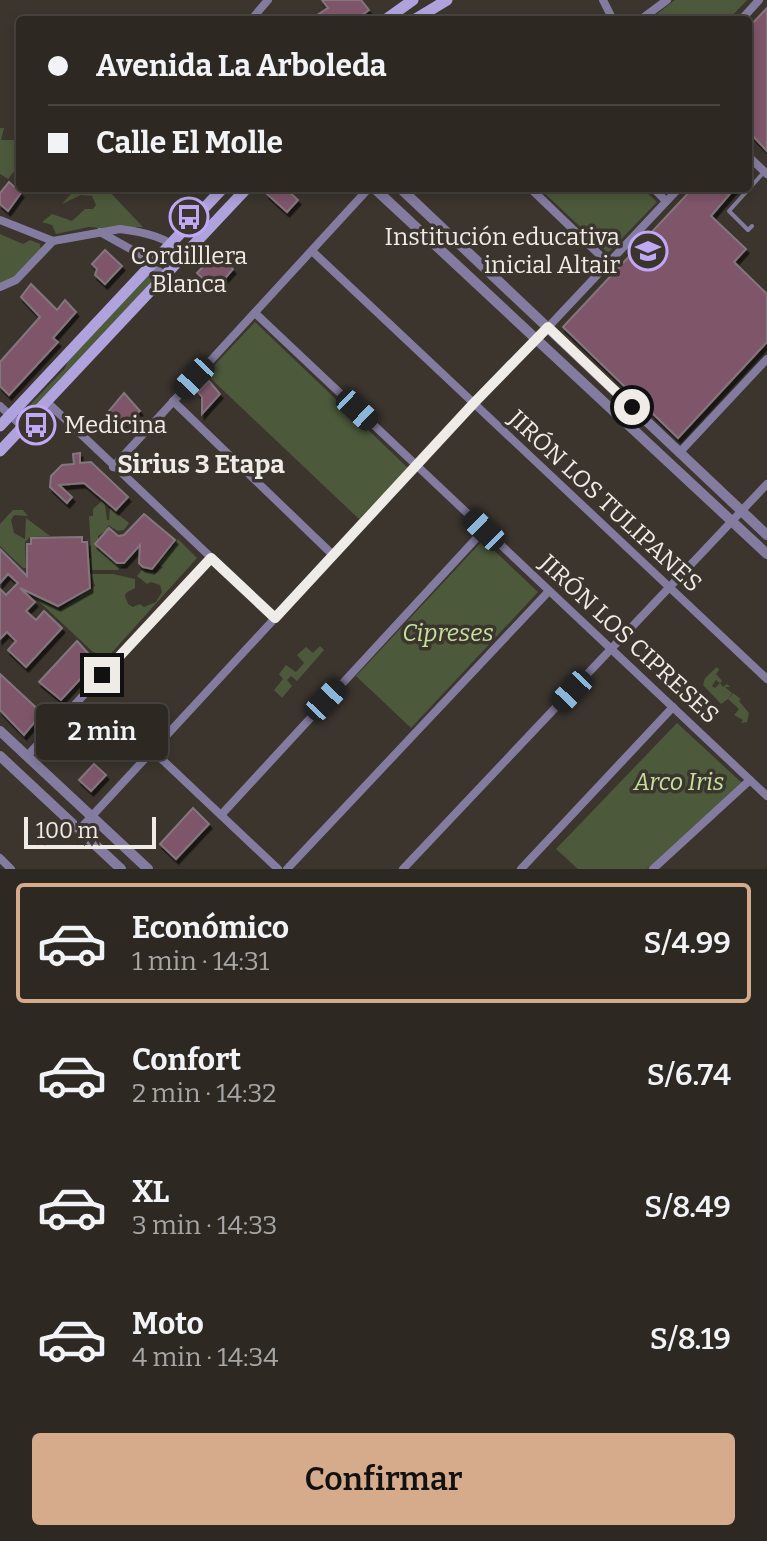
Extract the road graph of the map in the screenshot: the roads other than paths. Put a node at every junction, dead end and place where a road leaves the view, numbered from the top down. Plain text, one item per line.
1 (268, 0) edge
2 (413, 0) edge
3 (447, 0) edge
4 (667, 0) edge
5 (759, 0) edge
6 (253, 16) edge
7 (391, 16) edge
8 (421, 16) edge
9 (645, 16) edge
10 (745, 16) edge
11 (766, 173) edge
12 (752, 187) edge
13 (216, 192) edge
14 (243, 192) edge
15 (368, 192) edge
16 (376, 192) edge
17 (404, 192) edge
18 (534, 192) edge
19 (657, 192) edge
20 (675, 192) edge
21 (748, 192) edge
22 (666, 201) junction
23 (0, 220) edge
24 (752, 226) dead end
25 (100, 232) junction
26 (53, 241) junction
27 (172, 242) junction
28 (312, 251) junction
29 (185, 254) junction
30 (151, 264) junction
31 (609, 264) junction
32 (164, 276) junction
33 (0, 287) edge
34 (255, 313) junction
35 (548, 327) junction
36 (536, 340) junction
37 (767, 359) edge
38 (173, 401) junction
39 (47, 402) junction
40 (20, 404) junction
41 (473, 404) junction
42 (0, 406) edge
43 (10, 415) junction
44 (33, 416) junction
45 (0, 426) edge
46 (23, 427) junction
47 (4, 437) edge
48 (0, 451) edge
49 (679, 453) junction
50 (416, 465) junction
51 (113, 467) junction
52 (767, 484) edge
53 (742, 511) junction
54 (732, 521) junction
55 (484, 530) junction
56 (767, 535) edge
57 (767, 554) edge
58 (333, 555) junction
59 (211, 558) junction
60 (668, 587) junction
61 (549, 591) junction
62 (275, 618) junction
63 (611, 649) junction
64 (767, 679) edge
65 (673, 707) junction
66 (0, 731) edge
67 (152, 750) junction
68 (0, 756) edge
69 (27, 756) junction
70 (750, 780) junction
71 (767, 796) edge
72 (221, 815) junction
73 (91, 816) junction
74 (79, 830) junction
75 (0, 858) edge
76 (11, 869) edge
77 (121, 869) edge
78 (148, 869) edge
79 (278, 869) edge
80 (287, 869) edge
81 (403, 869) edge
82 (521, 869) edge
83 (653, 869) edge

1 - 6 street
2 - 7 main road
3 - 8 main road
4 - 9 street
5 - 10 street
11 - 12 lane
13 - 27 main road
14 - 29 main road
15 - 28 street
16 - 36 street
17 - 35 street
18 - 31 street
19 - 22 street
20 - 22 street
21 - 24 lane
22 - 31 street
23 - 26 street
25 - 26 street
25 - 27 street
25 - 30 street
26 - 33 street
27 - 29 street
27 - 30 main road
28 - 34 street
28 - 41 street, JIRÓN LOS TULIPANES
29 - 32 main road
30 - 32 street
30 - 40 main road
31 - 35 street
32 - 39 main road
34 - 38 street
34 - 50 street, JIRÓN LOS CIPRESES
35 - 36 street
35 - 49 street
36 - 41 street
36 - 54 street
37 - 49 street
38 - 51 street
38 - 58 street
39 - 44 main road
39 - 51 street
40 - 43 main road
40 - 44 main road
41 - 50 street
41 - 60 street, JIRÓN LOS TULIPANES
42 - 43 street
43 - 45 main road
43 - 46 street
44 - 46 main road
46 - 47 main road
47 - 48 main road
49 - 53 street
50 - 55 street, JIRÓN LOS CIPRESES
50 - 58 street
51 - 59 street
52 - 53 street
53 - 54 street
53 - 56 street
54 - 57 street
54 - 60 street
55 - 61 street, JIRÓN LOS CIPRESES
55 - 72 street
58 - 62 street
59 - 62 street
59 - 69 street
60 - 63 street
60 - 64 street, JIRÓN LOS TULIPANES
61 - 63 street, JIRÓN LOS CIPRESES
61 - 80 street
62 - 67 street
63 - 65 street, JIRÓN LOS CIPRESES
63 - 81 street
65 - 70 street, JIRÓN LOS CIPRESES
65 - 82 street
66 - 69 street
67 - 72 street
67 - 73 street
68 - 74 street
69 - 73 street
70 - 71 street, JIRÓN LOS CIPRESES
70 - 83 street
72 - 79 street
73 - 74 street
73 - 78 street
74 - 77 street
75 - 76 street

